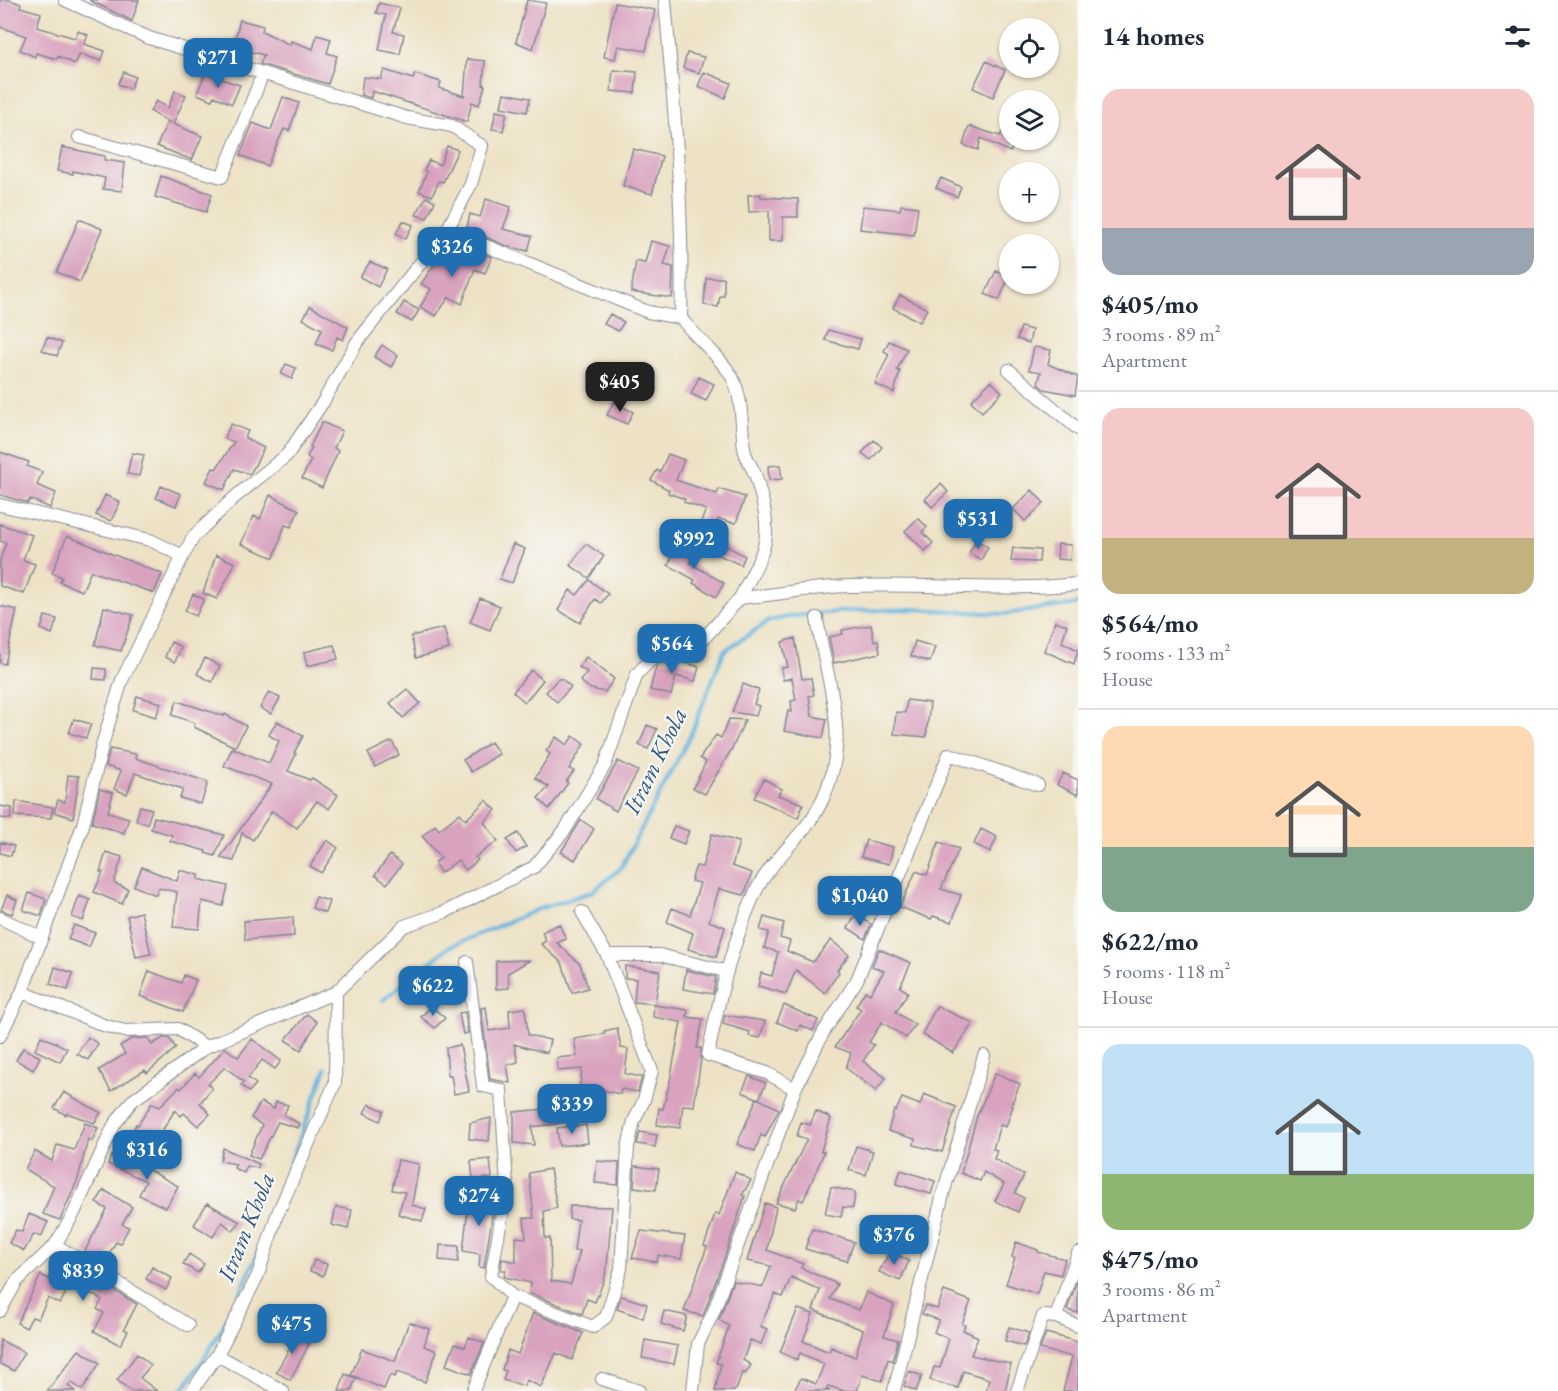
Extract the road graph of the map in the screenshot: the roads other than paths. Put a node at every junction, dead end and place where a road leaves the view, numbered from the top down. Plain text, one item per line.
1 (65, 0) edge
2 (665, 0) edge
3 (263, 73) junction
4 (79, 137) dead end
5 (447, 230) junction
6 (681, 318) junction
7 (1009, 370) dead end
8 (1078, 429) edge
9 (0, 505) edge
10 (183, 556) junction
11 (1078, 584) edge
12 (740, 598) junction
13 (817, 618) dead end
14 (1038, 785) dead end
15 (582, 912) dead end
16 (0, 918) edge
17 (42, 938) junction
18 (607, 955) junction
19 (467, 962) dead end
20 (725, 971) junction
21 (22, 992) junction
22 (336, 992) junction
23 (0, 1036) edge
24 (206, 1047) junction
25 (984, 1056) dead end
26 (795, 1089) junction
27 (56, 1245) junction
28 (1078, 1254) edge
29 (512, 1296) junction
30 (0, 1311) edge
31 (1056, 1317) junction
32 (188, 1325) dead end
33 (1078, 1326) edge
34 (217, 1355) junction
35 (602, 1379) dead end
36 (192, 1391) edge
37 (283, 1391) edge
38 (473, 1391) edge
39 (639, 1391) edge
40 (693, 1391) edge
41 (894, 1391) edge
42 (1017, 1391) edge

1 - 3 street
2 - 6 street
3 - 4 street
3 - 5 street
5 - 6 street
5 - 10 street
6 - 12 street
7 - 8 street
9 - 10 street
10 - 17 street
11 - 12 street
12 - 22 street
13 - 20 street
14 - 26 street
15 - 18 street
16 - 17 street
17 - 21 street
18 - 20 street
18 - 29 street
19 - 29 street
20 - 26 street
21 - 23 street
21 - 24 street
22 - 24 street
22 - 34 street
24 - 27 street
25 - 41 street
26 - 40 street
27 - 30 street
27 - 32 street
28 - 31 street
29 - 38 street
31 - 33 street
31 - 42 street
34 - 36 street
34 - 37 street
35 - 39 street

